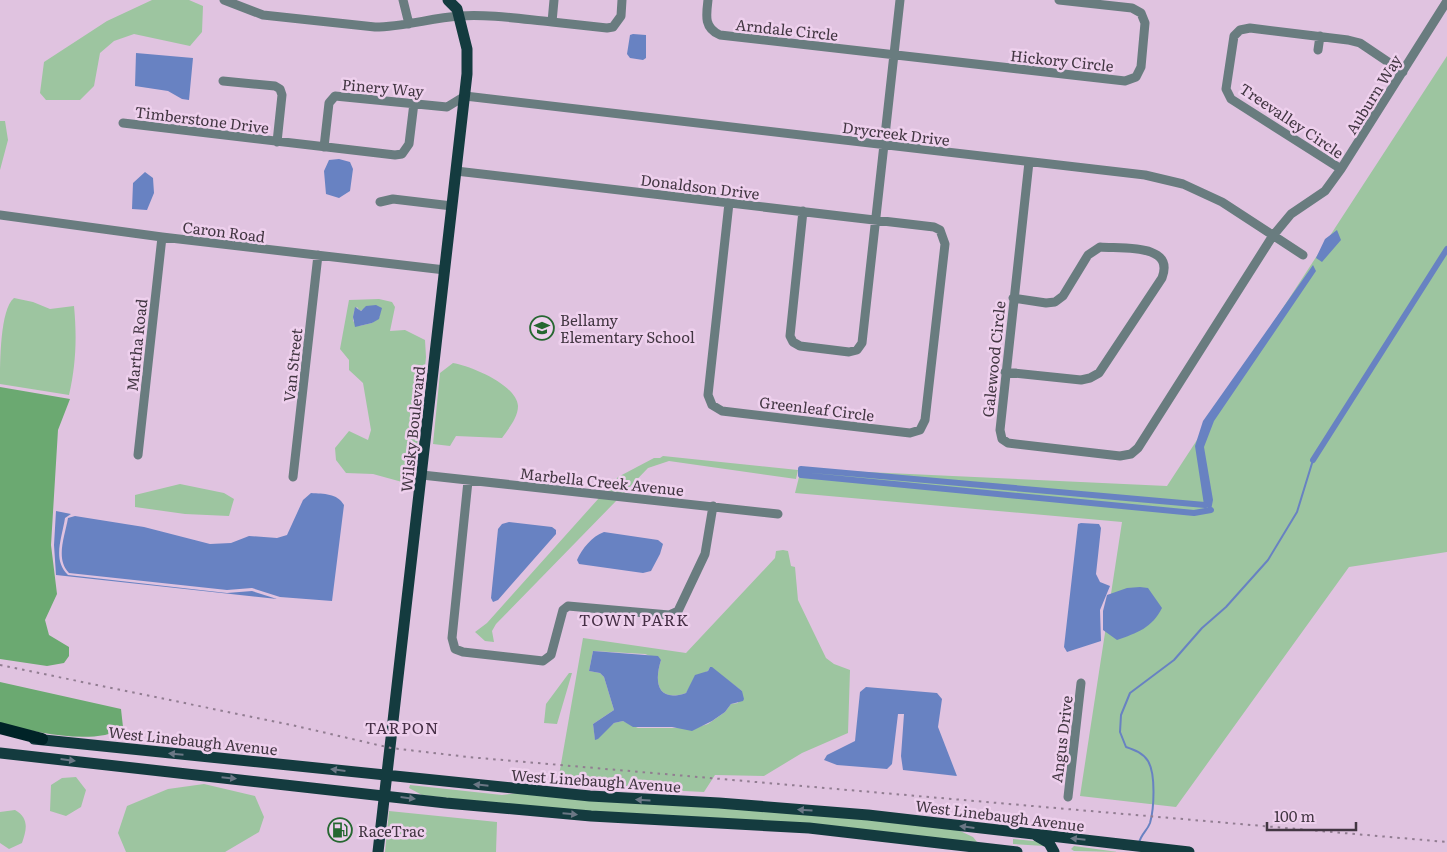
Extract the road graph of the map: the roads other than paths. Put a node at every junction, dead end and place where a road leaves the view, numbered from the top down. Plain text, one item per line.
1 (224, 0) edge
2 (403, 0) edge
3 (448, 0) edge
4 (554, 0) edge
5 (622, 0) edge
6 (708, 0) edge
7 (900, 0) edge
8 (1059, 0) edge
9 (1447, 1) edge
10 (459, 8) edge
11 (552, 22) junction
12 (409, 24) junction
13 (1320, 36) junction
14 (1318, 50) dead end
15 (894, 55) junction
16 (1403, 72) junction
17 (223, 81) dead end
18 (465, 96) junction
19 (414, 103) junction
20 (123, 123) dead end
21 (277, 142) junction
22 (883, 145) junction
23 (324, 147) junction
24 (1029, 162) junction
25 (1341, 170) junction
26 (456, 171) junction
27 (380, 202) dead end
28 (729, 203) junction
29 (452, 206) junction
30 (803, 211) junction
31 (0, 215) edge
32 (875, 220) junction
33 (940, 230) joint
34 (162, 237) junction
35 (1272, 237) junction
36 (318, 255) junction
37 (1303, 255) dead end
38 (445, 270) junction
39 (1013, 298) junction
40 (1004, 372) junction
41 (138, 455) dead end
42 (422, 475) junction
43 (293, 478) dead end
44 (468, 482) junction
45 (713, 506) junction
46 (778, 514) dead end
47 (1081, 683) dead end
48 (0, 728) edge
49 (0, 735) edge
50 (42, 740) junction
51 (0, 753) edge
52 (386, 776) junction
53 (383, 795) junction
54 (1068, 797) dead end
55 (995, 830) junction
56 (1033, 834) junction
57 (993, 849) junction
58 (378, 852) edge
59 (1017, 852) edge
60 (1054, 852) edge
61 (1189, 852) edge

1 - 12 street
2 - 12 street
3 - 10 main road
4 - 11 street
5 - 11 street
6 - 15 street, Arndale Circle
7 - 15 street
8 - 15 street, Hickory Circle
9 - 16 street, Auburn Way
10 - 11 street
10 - 12 street
10 - 18 main road, Wilsky Boulevard
13 - 14 street
13 - 16 street, Treevalley Circle
13 - 25 street, Treevalley Circle
15 - 22 street
16 - 25 street, Auburn Way
17 - 21 street
18 - 19 street, Pinery Way
18 - 22 street, Drycreek Drive
18 - 26 main road, Wilsky Boulevard
19 - 23 street
19 - 23 street, Pinery Way
20 - 21 street, Timberstone Drive
21 - 23 street
22 - 24 street, Drycreek Drive
22 - 32 street
24 - 35 street, Drycreek Drive
24 - 39 street, Galewood Circle
25 - 35 street, Auburn Way
26 - 28 street, Donaldson Drive
26 - 29 main road, Wilsky Boulevard
27 - 29 street
28 - 30 street, Donaldson Drive
28 - 33 street, Greenleaf Circle
29 - 38 main road, Wilsky Boulevard
30 - 32 street, Donaldson Drive
30 - 32 street
31 - 34 street, Caron Road
32 - 33 street, Donaldson Drive
34 - 36 street, Caron Road
34 - 41 street, Martha Road
35 - 37 street, Drycreek Drive
35 - 40 street, Galewood Circle
36 - 38 street, Caron Road
36 - 43 street, Van Street
38 - 42 main road, Wilsky Boulevard
39 - 40 street, Galewood Circle
39 - 40 street
42 - 44 street, Marbella Creek Avenue
42 - 52 main road, Wilsky Boulevard
44 - 45 street, Marbella Creek Avenue
44 - 45 street
45 - 46 street, Marbella Creek Avenue
47 - 54 street, Angus Drive
48 - 50 highway
49 - 50 main road, West Linebaugh Avenue
52 -> 50 main road, West Linebaugh Avenue
51 -> 53 main road
52 - 53 main road, Wilsky Boulevard
55 -> 52 main road, West Linebaugh Avenue
53 -> 57 main road
53 - 58 main road, Wilsky Boulevard
55 - 56 main road, West Linebaugh Avenue
55 - 57 main road
56 - 60 main road
61 -> 56 main road, West Linebaugh Avenue
57 - 59 main road

